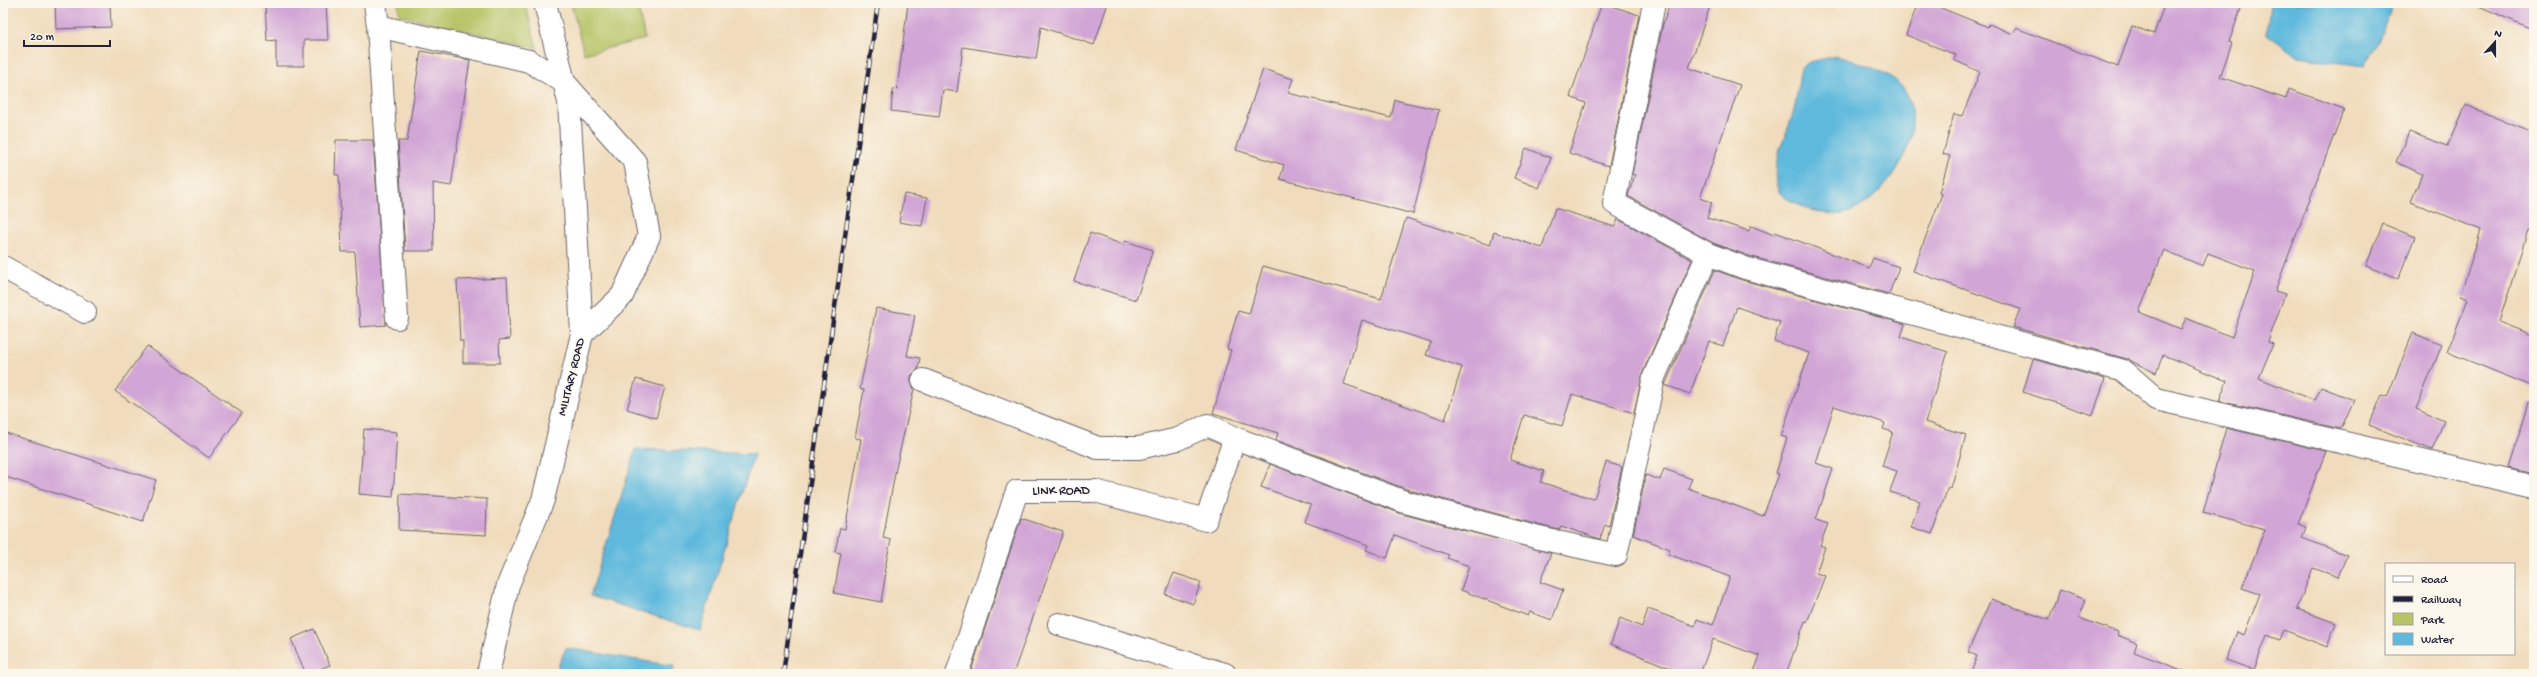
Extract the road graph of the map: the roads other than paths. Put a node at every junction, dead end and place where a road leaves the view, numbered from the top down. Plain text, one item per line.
1 (375, 3) edge
2 (545, 3) edge
3 (1654, 3) edge
4 (378, 26) junction
5 (564, 82) junction
6 (1708, 254) junction
7 (3, 267) edge
8 (85, 312) dead end
9 (397, 318) dead end
10 (582, 334) junction
11 (923, 380) dead end
12 (1235, 438) junction
13 (2534, 487) edge
14 (1059, 624) dead end
15 (488, 674) edge
16 (956, 674) edge
17 (1225, 674) edge

1 - 4 street
2 - 5 street, MILITARY ROAD
3 - 6 street
4 - 5 street
4 - 9 street
5 - 10 street
5 - 10 street, MILITARY ROAD
6 - 12 street
6 - 13 street
7 - 8 street
10 - 15 street, MILITARY ROAD
11 - 12 street
12 - 16 street, LINK ROAD
14 - 17 street

